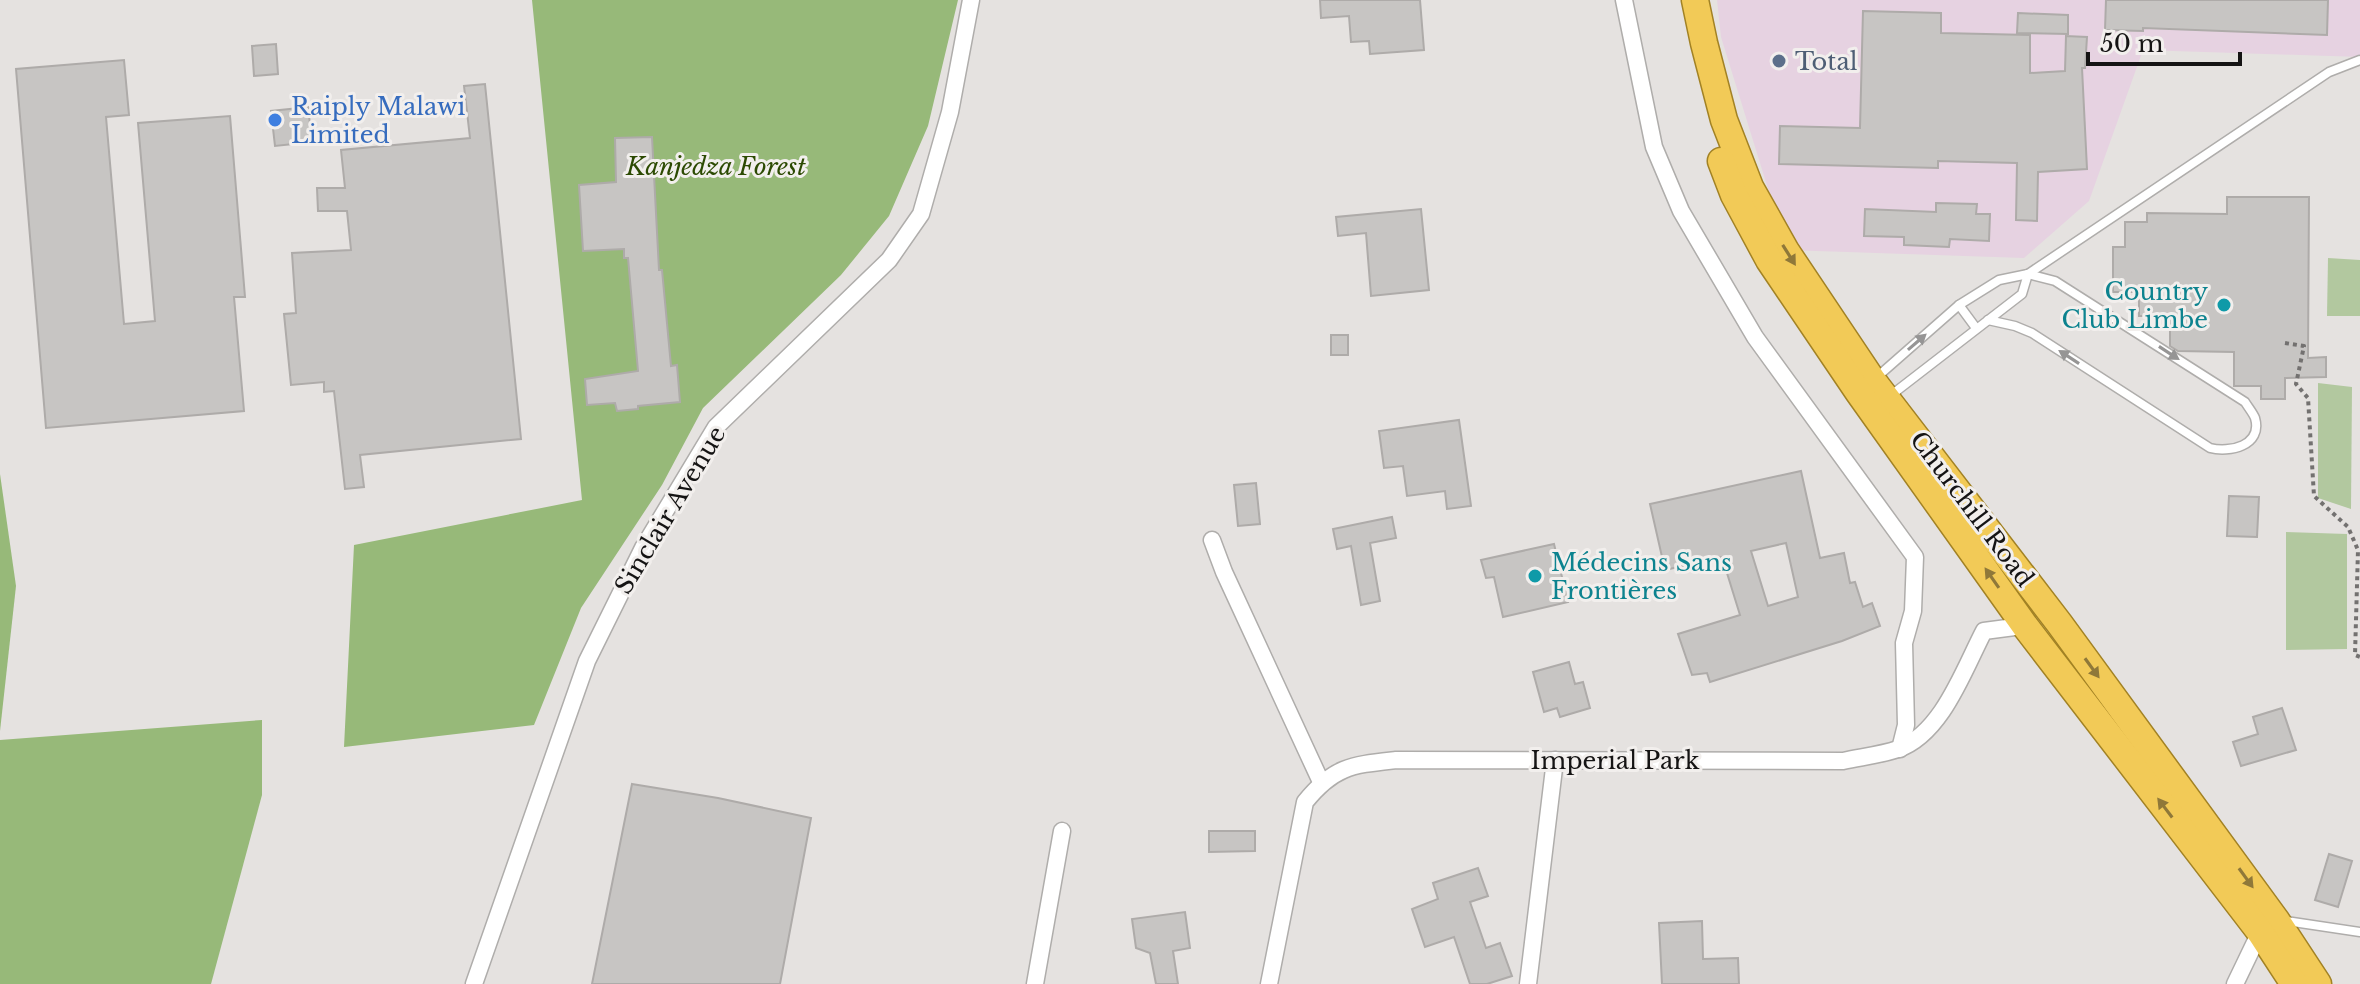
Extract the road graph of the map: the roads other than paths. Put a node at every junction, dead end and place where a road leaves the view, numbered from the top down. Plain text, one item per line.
1 (971, 0) edge
2 (1624, 0) edge
3 (1680, 0) edge
4 (1695, 0) edge
5 (2360, 60) edge
6 (2028, 274) junction
7 (1959, 305) junction
8 (1988, 320) junction
9 (1976, 328) junction
10 (1873, 396) junction
11 (1212, 540) dead end
12 (2059, 623) junction
13 (2025, 626) junction
14 (1900, 749) junction
15 (1555, 760) junction
16 (1321, 782) junction
17 (1062, 831) dead end
18 (2268, 926) junction
19 (2360, 932) edge
20 (474, 984) edge
21 (1035, 984) edge
22 (1269, 984) edge
23 (1528, 984) edge
24 (2235, 984) edge
25 (2294, 984) edge
26 (2318, 984) edge

1 - 20 street, Sinclair Avenue
2 - 14 street
3 - 10 highway, Churchill Road
4 -> 10 highway, Churchill Road
5 - 6 lane
6 - 7 lane
6 - 8 lane
6 -> 8 lane
7 - 9 lane
10 -> 7 lane
8 - 9 lane
9 - 10 lane
10 - 12 highway, Churchill Road
13 -> 10 highway, Churchill Road
11 - 16 street
12 - 13 street, Imperial Park
12 -> 18 highway, Churchill Road
13 - 14 street, Imperial Park
18 -> 13 highway, Churchill Road
14 - 15 street, Imperial Park
15 - 16 street, Imperial Park
15 - 23 street
16 - 22 street
17 - 21 street
18 - 19 lane
18 - 24 street
18 - 25 highway, Churchill Road
18 - 26 highway, Churchill Road

